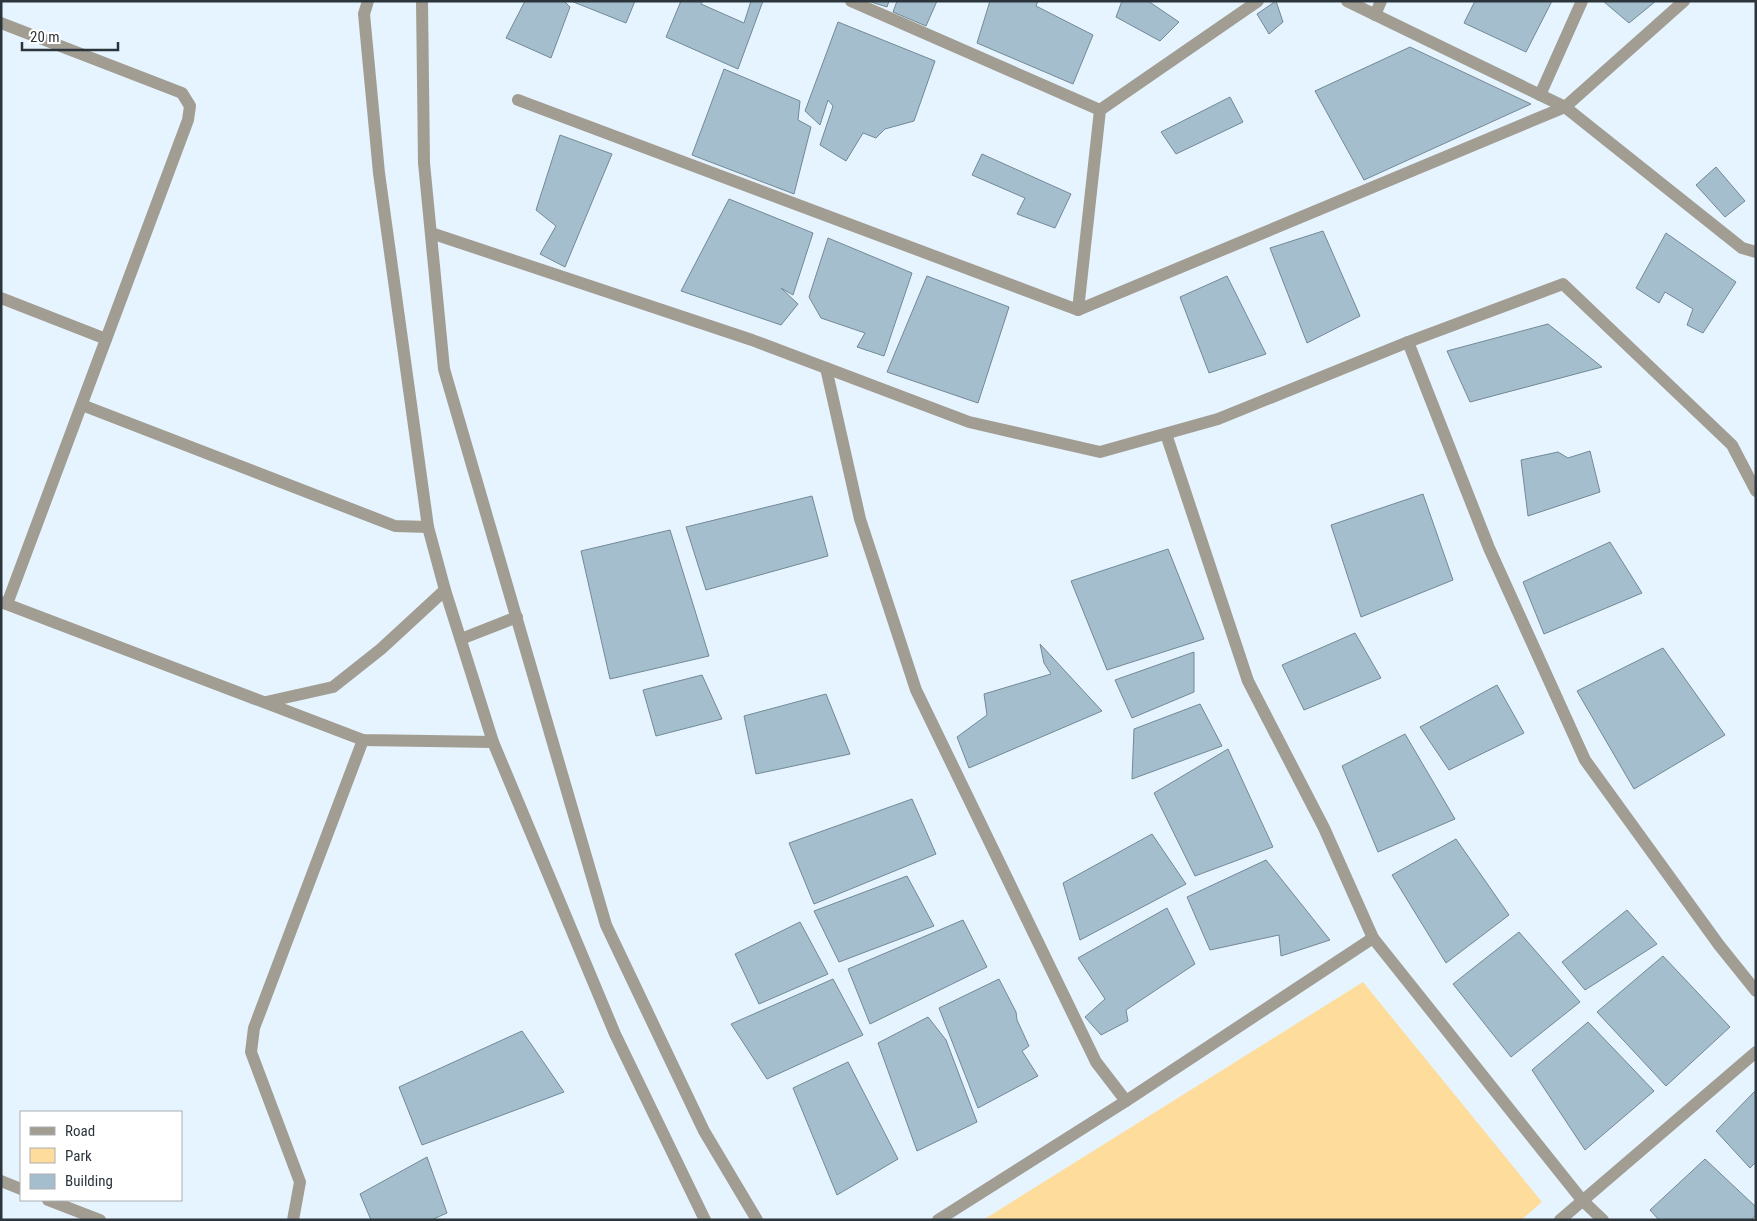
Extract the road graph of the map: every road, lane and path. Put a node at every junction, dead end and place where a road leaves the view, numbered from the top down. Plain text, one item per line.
1 (368, 1) edge
2 (422, 1) edge
3 (851, 1) edge
4 (1258, 1) edge
5 (1347, 1) edge
6 (1381, 1) edge
7 (1582, 1) edge
8 (1684, 1) edge
9 (1375, 14) junction
10 (1, 23) edge
11 (1540, 95) junction
12 (518, 100) dead end
13 (1565, 107) junction
14 (1100, 110) junction
15 (431, 233) junction
16 (1756, 252) edge
17 (1, 298) edge
18 (1078, 310) junction
19 (106, 339) junction
20 (1408, 342) junction
21 (826, 368) junction
22 (82, 405) junction
23 (1166, 434) junction
24 (1756, 492) edge
25 (428, 527) junction
26 (445, 590) junction
27 (4, 603) edge
28 (517, 617) junction
29 (461, 638) junction
30 (266, 702) junction
31 (363, 740) junction
32 (493, 742) junction
33 (1373, 938) junction
34 (1756, 991) edge
35 (1756, 1052) edge
36 (1126, 1101) junction
37 (1, 1182) edge
38 (20, 1189) edge
39 (1582, 1200) junction
40 (51, 1201) edge
41 (100, 1220) edge
42 (293, 1220) edge
43 (705, 1220) edge
44 (757, 1220) edge
45 (938, 1220) edge
46 (1560, 1220) edge
47 (1603, 1220) edge

1 - 25 street
2 - 15 street
3 - 14 street
4 - 14 street
5 - 9 street
6 - 9 street
7 - 11 street
8 - 13 street
9 - 11 street
10 - 19 street
11 - 13 street
12 - 18 street
13 - 16 street
13 - 18 street
14 - 18 street
15 - 21 street
15 - 28 street
17 - 19 street
19 - 22 street
20 - 23 street
20 - 24 street
20 - 34 street
21 - 23 street
21 - 36 street
22 - 25 street
22 - 27 street
23 - 33 street
25 - 26 street
26 - 29 street
26 - 30 street
27 - 30 street
28 - 29 street
28 - 44 street
29 - 32 street
30 - 31 street
31 - 32 street
31 - 42 street
32 - 43 street
33 - 36 street
33 - 39 street
35 - 39 street
36 - 45 street
37 - 38 street
39 - 46 street
39 - 47 street
40 - 41 street

